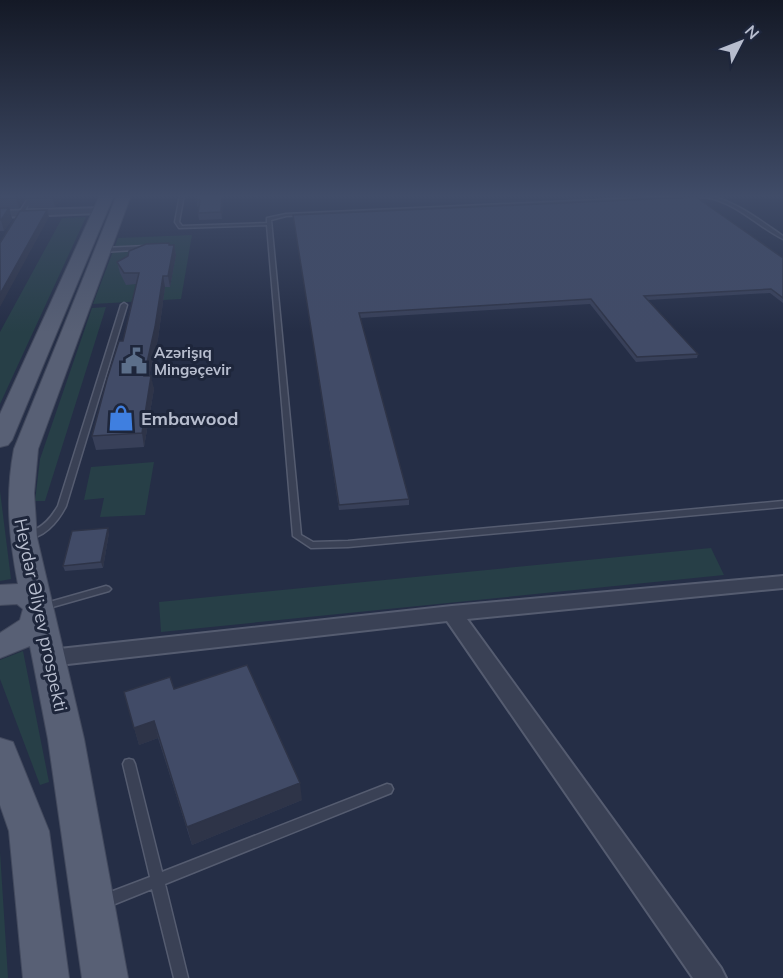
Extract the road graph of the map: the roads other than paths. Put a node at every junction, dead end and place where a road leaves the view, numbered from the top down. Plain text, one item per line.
1 (86, 241) edge
2 (107, 241) edge
3 (270, 241) edge
4 (158, 247) edge
5 (103, 250) junction
6 (124, 305) dead end
7 (0, 440) edge
8 (783, 504) edge
9 (23, 538) junction
10 (783, 582) edge
11 (106, 588) dead end
12 (0, 594) edge
13 (39, 608) junction
14 (452, 613) junction
15 (0, 646) edge
16 (50, 658) junction
17 (0, 753) edge
18 (129, 764) dead end
19 (387, 789) dead end
20 (157, 881) junction
21 (93, 905) junction
22 (46, 978) edge
23 (105, 978) edge
24 (181, 978) edge
25 (711, 978) edge

1 - 7 main road
2 - 5 main road, Heydər Əliyev prospekti
3 - 8 lane
4 - 5 lane
5 - 9 main road, Heydər Əliyev prospekti
6 - 9 lane
9 - 13 main road, Heydər Əliyev prospekti
10 - 14 street
11 - 13 lane
12 - 13 main road
13 - 15 main road
13 - 16 main road, Heydər Əliyev prospekti
14 - 16 street
14 - 25 street
16 - 21 main road, Heydər Əliyev prospekti
17 - 22 main road
18 - 20 lane
19 - 20 lane
20 - 21 lane
20 - 24 lane
21 - 23 main road, Heydər Əliyev prospekti

